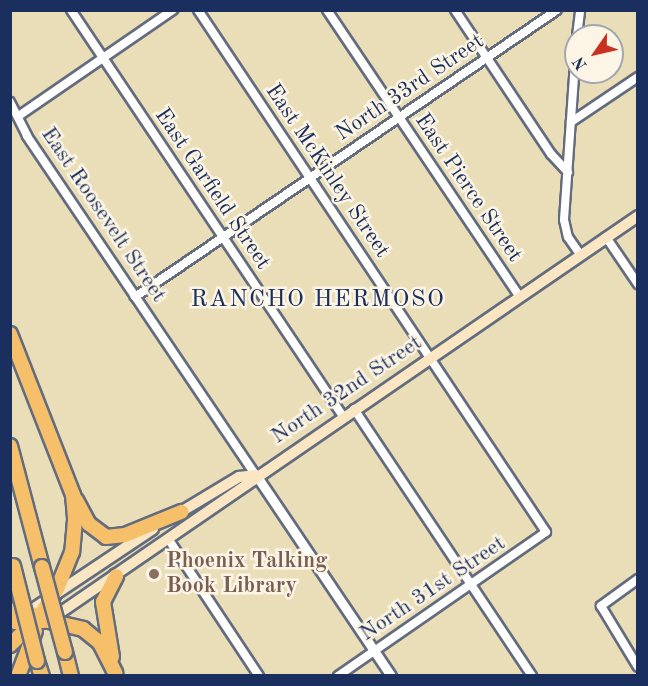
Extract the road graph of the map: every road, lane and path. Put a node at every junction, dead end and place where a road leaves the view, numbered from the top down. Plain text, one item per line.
1 (71, 10) edge
2 (173, 10) edge
3 (198, 10) edge
4 (327, 10) edge
5 (455, 10) edge
6 (557, 10) edge
7 (104, 58) junction
8 (486, 58) junction
9 (638, 77) edge
10 (574, 84) edge
11 (10, 102) edge
12 (20, 115) junction
13 (399, 117) junction
14 (571, 122) junction
15 (568, 172) junction
16 (310, 178) junction
17 (638, 216) edge
18 (222, 237) junction
19 (606, 237) junction
20 (580, 254) junction
21 (638, 284) edge
22 (519, 296) junction
23 (135, 297) junction
24 (10, 334) edge
25 (431, 357) junction
26 (354, 409) junction
27 (343, 416) junction
28 (10, 446) edge
29 (256, 475) junction
30 (73, 495) junction
31 (182, 512) junction
32 (546, 532) joint
33 (168, 540) junction
34 (12, 562) edge
35 (116, 576) junction
36 (638, 579) edge
37 (73, 582) junction
38 (472, 585) junction
39 (53, 596) junction
40 (12, 619) edge
41 (42, 619) junction
42 (10, 645) edge
43 (374, 651) junction
44 (638, 667) edge
45 (116, 674) edge
46 (18, 675) edge
47 (42, 675) edge
48 (71, 675) edge
49 (259, 675) edge
50 (338, 675) edge
51 (391, 675) edge
52 (532, 675) edge

1 - 7 street, East Garfield Street
2 - 7 street
3 - 16 street, East McKinley Street
4 - 13 street, East Pierce Street
5 - 8 street
6 - 8 street, North 33rd Street
7 - 12 street
7 - 18 street, East Garfield Street
8 - 13 street, North 33rd Street
8 - 15 street
9 - 14 street
10 - 14 street
11 - 12 street, East Roosevelt Street
12 - 23 street, East Roosevelt Street
13 - 16 street, North 33rd Street
13 - 22 street, East Pierce Street
14 - 15 street
15 - 20 street
16 - 18 street, North 33rd Street
16 - 25 street, East McKinley Street
17 - 19 main road, North 32nd Street
18 - 23 street, North 33rd Street
18 - 27 street, East Garfield Street
19 - 20 main road, North 32nd Street
19 - 21 street
20 - 22 main road, North 32nd Street
22 - 25 main road, North 32nd Street
23 - 29 street, East Roosevelt Street
24 - 30 highway
25 - 26 main road, North 32nd Street
25 - 32 street, East McKinley Street
26 - 27 main road, North 32nd Street
26 - 38 street
27 - 29 main road, North 32nd Street
28 - 48 highway, bridge
29 - 31 main road, North 32nd Street
29 - 33 main road, North 32nd Street
29 - 43 street, East Roosevelt Street
30 - 31 highway
30 - 39 highway
31 - 37 main road, North 32nd Street
32 - 38 street, North 31st Street
33 - 35 main road, North 32nd Street
33 - 49 street
34 - 47 highway, bridge
35 - 41 main road, North 32nd Street
35 - 45 highway
36 - 44 street
37 - 39 main road, North 32nd Street
37 - 41 highway
38 - 43 street, North 31st Street
38 - 52 street
39 - 41 highway
40 - 41 highway
41 - 42 highway
41 - 45 highway
41 - 46 highway
43 - 50 street, North 31st Street
43 - 51 street, East Roosevelt Street

